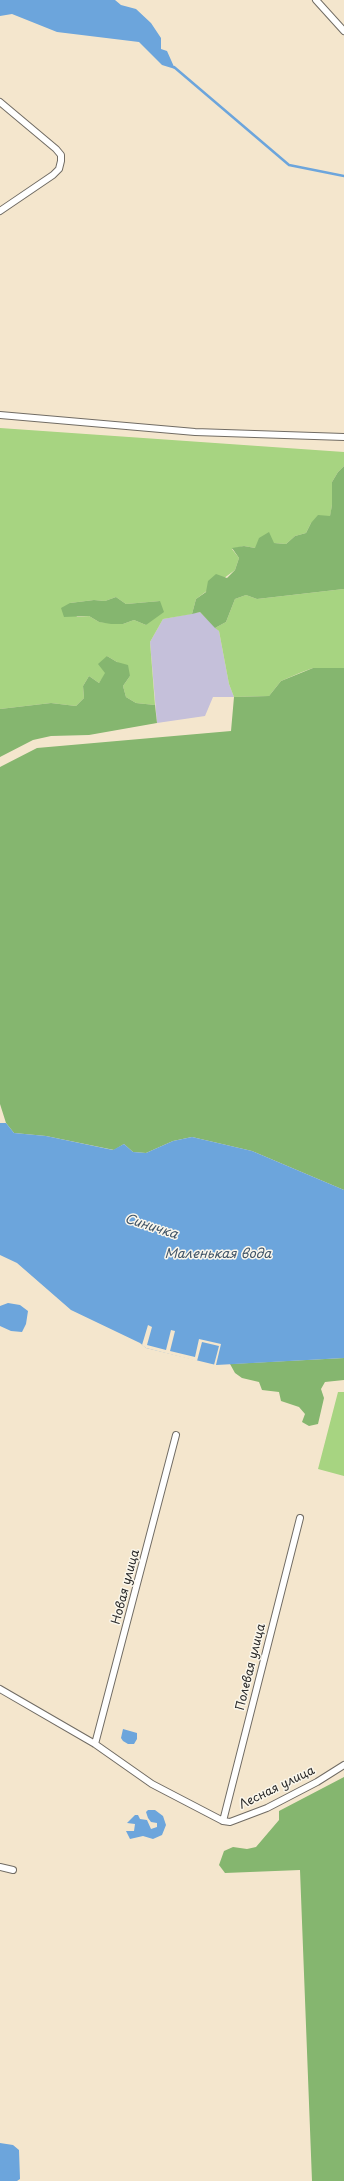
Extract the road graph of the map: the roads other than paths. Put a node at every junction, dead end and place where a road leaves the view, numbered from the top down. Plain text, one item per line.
1 (316, 0) edge
2 (344, 31) edge
3 (0, 102) edge
4 (0, 211) edge
5 (0, 415) edge
6 (344, 437) edge
7 (176, 1435) dead end
8 (300, 1518) dead end
9 (0, 1688) edge
10 (95, 1744) junction
11 (344, 1765) edge
12 (223, 1821) junction
13 (0, 1867) edge
14 (13, 1870) dead end

1 - 2 street
3 - 4 street
5 - 6 street
7 - 10 street, Новая улица
8 - 12 street, Полевая улица
9 - 10 street
10 - 12 street
11 - 12 street, Лесная улица
13 - 14 street

